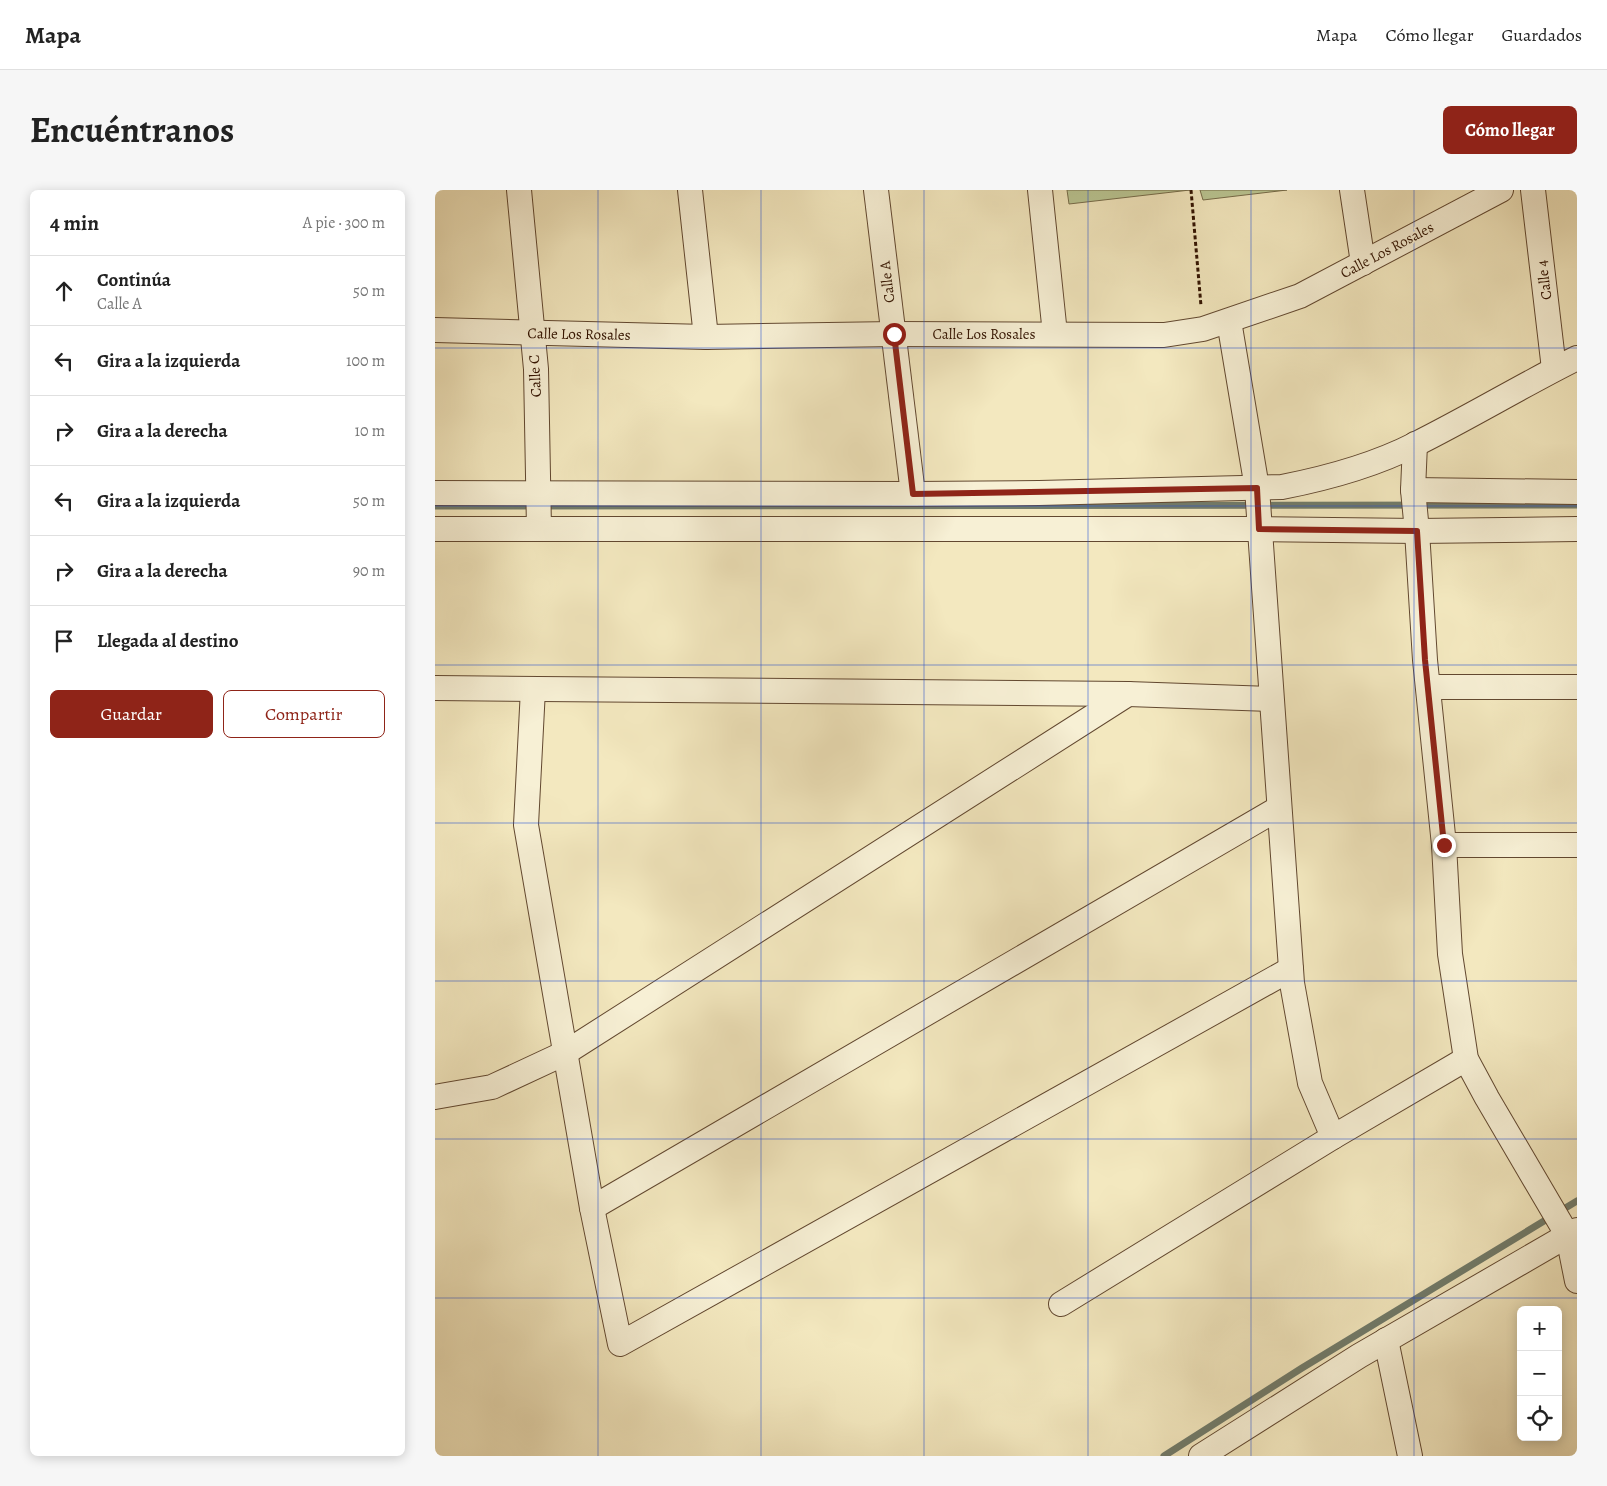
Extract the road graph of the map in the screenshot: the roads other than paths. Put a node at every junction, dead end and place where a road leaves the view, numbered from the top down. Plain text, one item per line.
1 (519, 190) edge
2 (690, 190) edge
3 (876, 190) edge
4 (1040, 190) edge
5 (1352, 190) edge
6 (1501, 190) edge
7 (1533, 190) edge
8 (1363, 263) junction
9 (1229, 321) junction
10 (435, 330) edge
11 (532, 333) junction
12 (894, 334) junction
13 (1055, 334) junction
14 (706, 337) junction
15 (1577, 358) edge
16 (1554, 369) junction
17 (1415, 444) junction
18 (1413, 490) junction
19 (1577, 492) edge
20 (435, 493) edge
21 (913, 494) junction
22 (1258, 507) junction
23 (539, 512) junction
24 (1416, 524) junction
25 (435, 528) edge
26 (1577, 529) edge
27 (1429, 687) junction
28 (1577, 687) edge
29 (435, 688) edge
30 (533, 690) junction
31 (1127, 694) junction
32 (1271, 699) junction
33 (1279, 808) junction
34 (1444, 845) junction
35 (1577, 845) edge
36 (1291, 969) junction
37 (565, 1053) junction
38 (1466, 1059) junction
39 (435, 1098) edge
40 (1333, 1137) junction
41 (592, 1208) junction
42 (1572, 1233) edge
43 (1577, 1281) edge
44 (1061, 1304) dead end
45 (1386, 1340) junction
46 (1201, 1456) edge
47 (1410, 1456) edge

1 - 11 street, Calle C
2 - 14 street
3 - 12 street, Calle A
4 - 13 street
5 - 8 street
6 - 8 street, Calle Los Rosales
7 - 16 street, Calle 4
8 - 9 street, Calle Los Rosales
9 - 13 street, Calle Los Rosales
9 - 22 street
10 - 11 street, Calle Los Rosales
11 - 14 street, Calle Los Rosales
11 - 23 street, Calle C
12 - 13 street, Calle Los Rosales
12 - 14 street, Calle Los Rosales
12 - 21 street, Calle A
15 - 16 street
16 - 17 street
17 - 18 street
17 - 22 street
18 - 19 street
18 - 24 street
20 - 23 street
21 - 22 street
21 - 23 street
22 - 23 street
22 - 24 street
22 - 32 street
23 - 25 street
24 - 26 street
24 - 27 street
27 - 28 street
27 - 34 street
29 - 30 street
30 - 31 street
30 - 37 street
31 - 32 street
31 - 37 street
32 - 33 street
33 - 36 street
33 - 41 street
34 - 35 street
34 - 38 street
36 - 40 street
36 - 41 street
37 - 39 street
37 - 41 street
38 - 40 street
38 - 42 street
40 - 44 street
42 - 43 street
42 - 45 street
45 - 46 street
45 - 47 street

